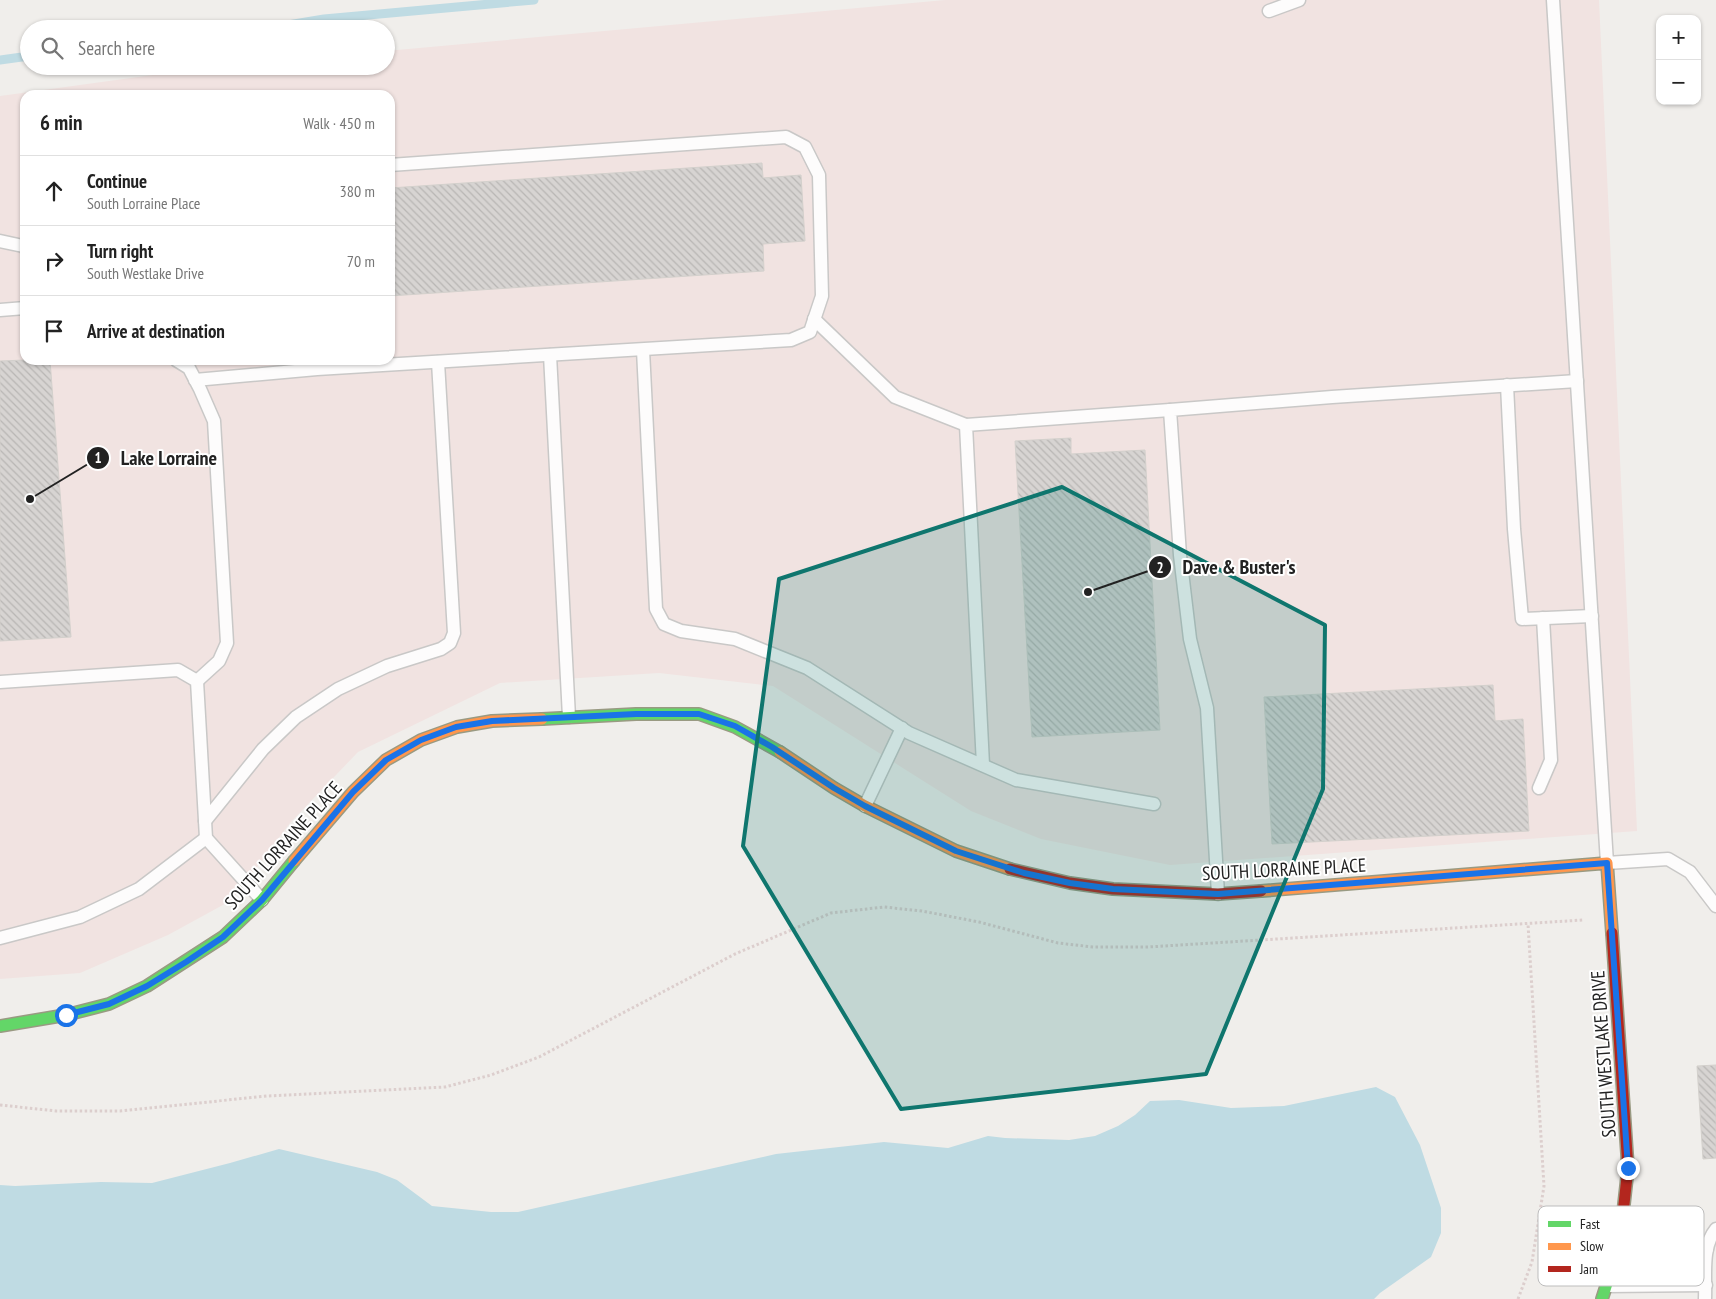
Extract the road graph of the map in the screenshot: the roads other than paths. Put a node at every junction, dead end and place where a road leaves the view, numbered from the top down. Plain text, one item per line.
1 (1299, 0) edge
2 (1553, 0) edge
3 (1269, 11) dead end
4 (395, 165) edge
5 (0, 241) edge
6 (20, 245) edge
7 (20, 308) edge
8 (0, 310) edge
9 (814, 319) junction
10 (644, 350) junction
11 (550, 355) junction
12 (438, 362) junction
13 (395, 364) edge
14 (184, 365) edge
15 (386, 365) edge
16 (196, 380) junction
17 (1577, 381) junction
18 (1507, 385) junction
19 (1170, 410) junction
20 (966, 425) junction
21 (1592, 616) junction
22 (1543, 618) junction
23 (197, 681) junction
24 (0, 682) edge
25 (569, 718) junction
26 (902, 728) junction
27 (983, 765) junction
28 (1539, 788) dead end
29 (1154, 804) dead end
30 (865, 806) junction
31 (205, 821) junction
32 (206, 838) junction
33 (1607, 863) junction
34 (1218, 894) junction
35 (262, 900) junction
36 (1716, 906) edge
37 (0, 938) edge
38 (0, 1026) edge
39 (1624, 1206) edge
40 (1716, 1229) edge
41 (1704, 1249) edge
42 (1707, 1249) junction
43 (1706, 1285) joint
44 (1607, 1286) edge
45 (1602, 1299) edge
46 (1705, 1299) edge

1 - 3 lane
2 - 17 lane
4 - 9 lane
5 - 6 lane
7 - 8 lane
9 - 10 lane
9 - 20 lane
10 - 11 lane
10 - 26 lane
11 - 12 lane
11 - 25 lane
12 - 13 lane
12 - 31 lane
14 - 16 lane
15 - 16 lane
16 - 23 lane
17 - 18 lane
17 - 21 lane
18 - 19 lane
18 - 22 lane
19 - 20 lane
19 - 34 lane
20 - 27 lane
21 - 22 lane
21 - 33 lane
22 - 28 lane
23 - 24 lane
23 - 31 lane
25 - 30 street, SOUTH LORRAINE PLACE
25 - 35 street, SOUTH LORRAINE PLACE
26 - 27 lane
26 - 30 lane
27 - 29 lane
30 - 34 street, SOUTH LORRAINE PLACE
31 - 32 lane
32 - 35 lane
32 - 37 lane
33 - 34 street, SOUTH LORRAINE PLACE
33 - 36 lane
33 - 39 street, SOUTH WESTLAKE DRIVE
35 - 38 street, SOUTH LORRAINE PLACE
40 - 42 lane
41 - 42 lane
42 - 43 lane
43 - 46 lane
44 - 45 street, SOUTH WESTLAKE DRIVE

